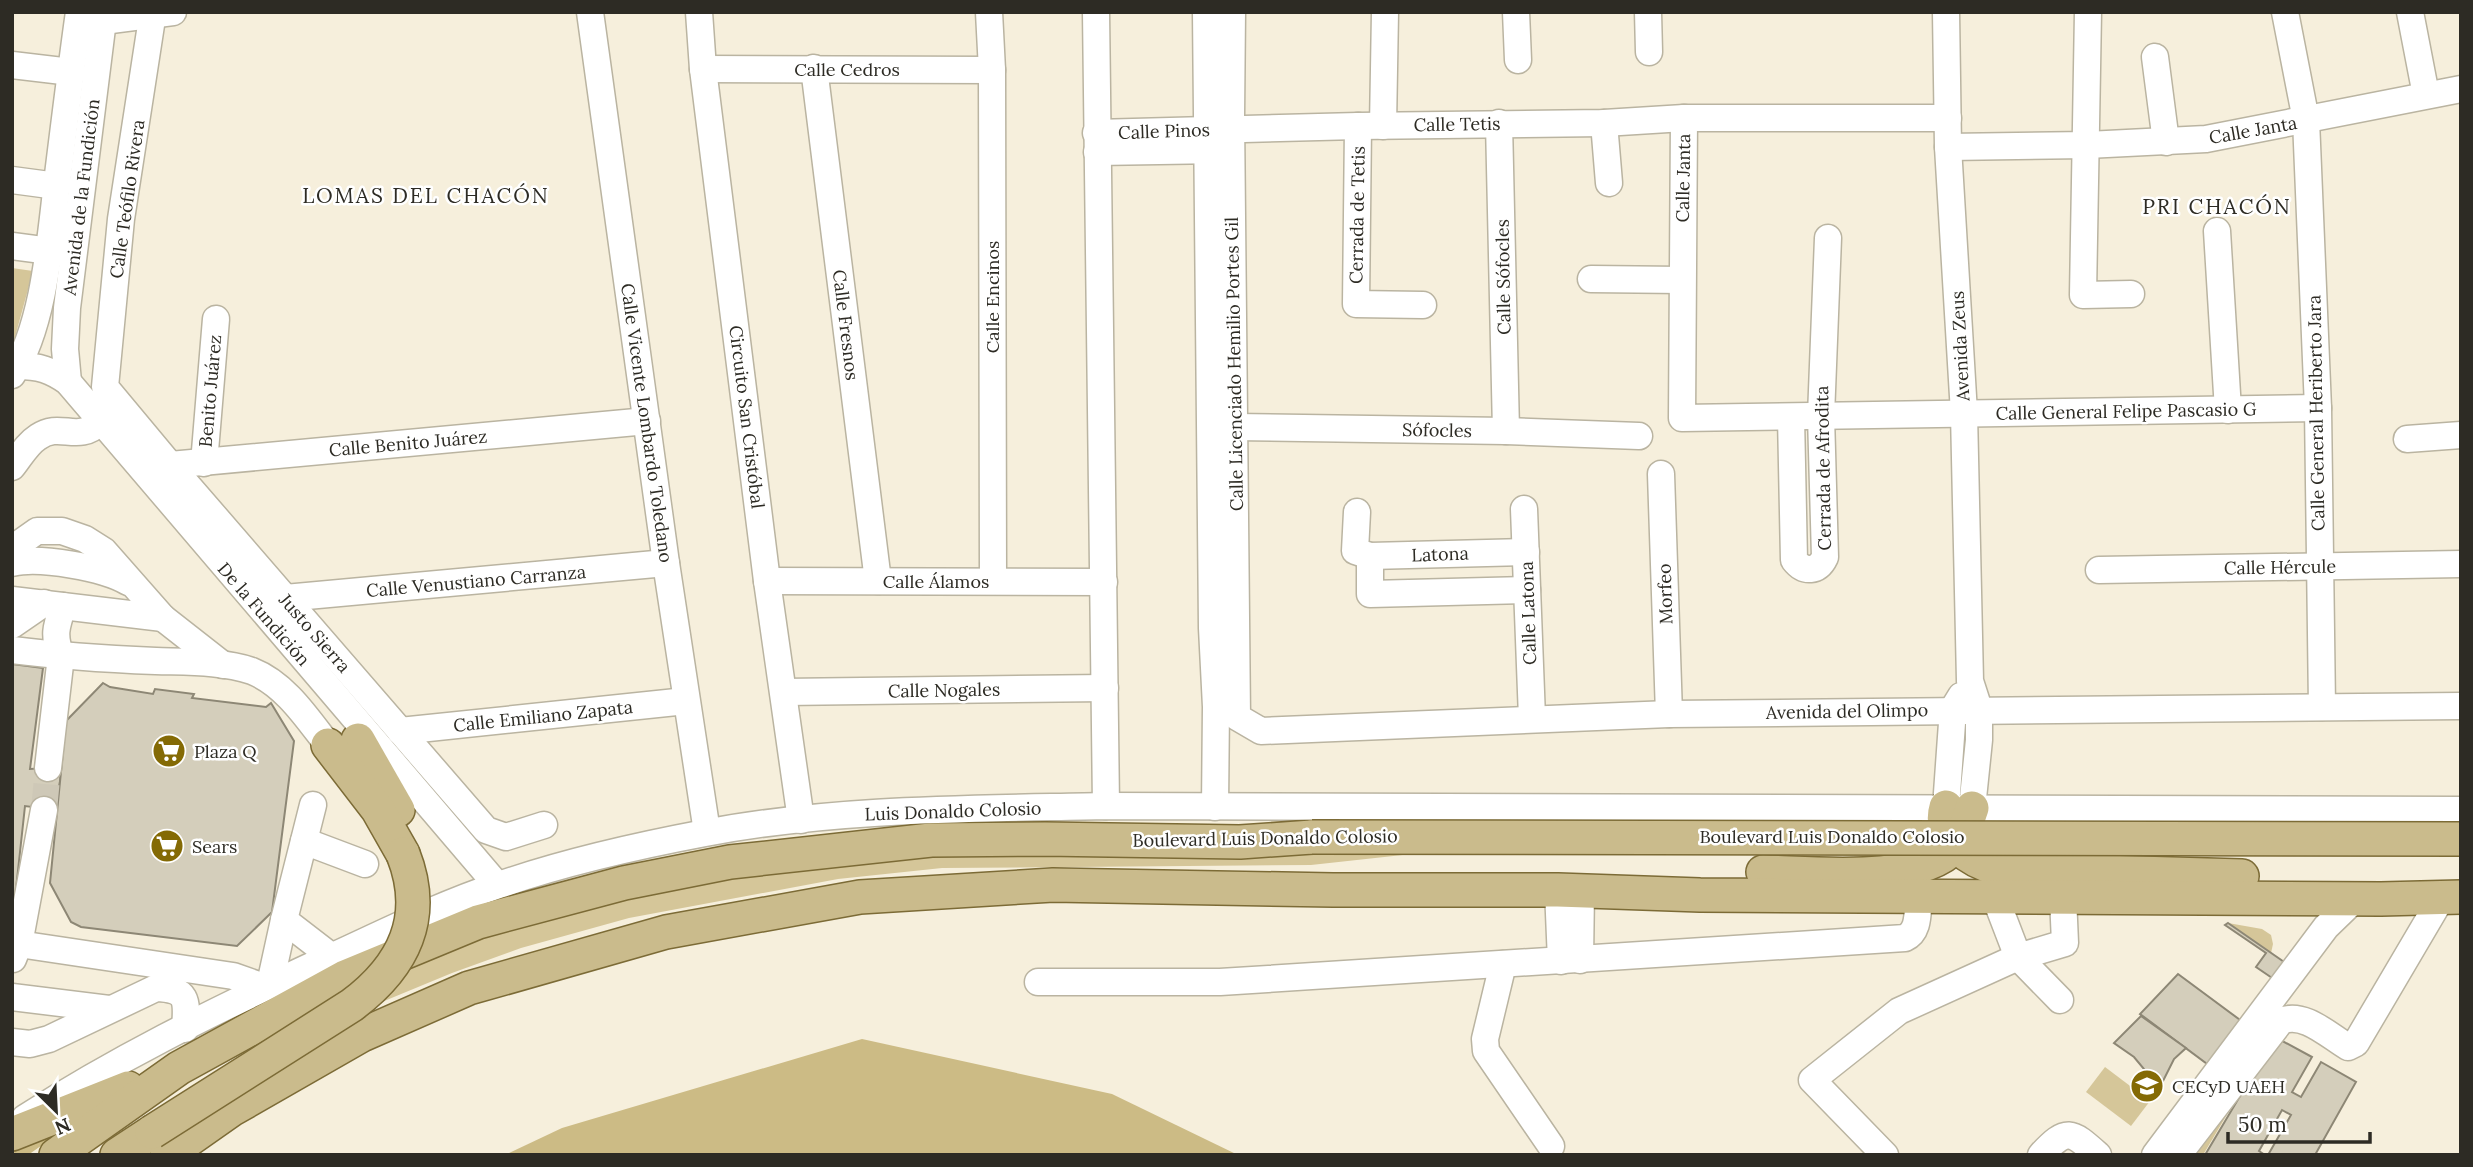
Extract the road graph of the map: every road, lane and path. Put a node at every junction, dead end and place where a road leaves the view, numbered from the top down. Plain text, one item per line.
1 (590, 12) edge
2 (699, 12) edge
3 (989, 12) edge
4 (1096, 12) edge
5 (1206, 12) edge
6 (1232, 12) edge
7 (1385, 12) edge
8 (1516, 12) edge
9 (1648, 12) edge
10 (1947, 12) edge
11 (2088, 12) edge
12 (2285, 12) edge
13 (2410, 12) edge
14 (159, 13) edge
15 (95, 15) edge
16 (1649, 52) dead end
17 (2155, 57) dead end
18 (1518, 60) dead end
19 (12, 65) edge
20 (814, 68) junction
21 (703, 69) junction
22 (992, 70) junction
23 (71, 72) junction
24 (2461, 89) edge
25 (2426, 94) junction
26 (1684, 118) junction
27 (1948, 118) junction
28 (2306, 120) junction
29 (1499, 123) junction
30 (1604, 123) junction
31 (1371, 126) junction
32 (1218, 140) junction
33 (1097, 142) junction
34 (2166, 142) junction
35 (2087, 145) junction
36 (1948, 147) junction
37 (12, 180) edge
38 (1609, 183) dead end
39 (57, 186) junction
40 (2217, 231) dead end
41 (1828, 238) dead end
42 (12, 246) edge
43 (61, 253) junction
44 (1591, 279) dead end
45 (1682, 280) junction
46 (2130, 294) dead end
47 (1423, 305) dead end
48 (216, 319) dead end
49 (15, 371) edge
50 (68, 382) junction
51 (105, 387) joint
52 (2318, 408) junction
53 (2228, 410) junction
54 (1964, 413) junction
55 (1821, 416) junction
56 (1791, 417) junction
57 (1682, 418) joint
58 (647, 421) junction
59 (1235, 427) junction
60 (105, 428) junction
61 (1506, 431) junction
62 (2461, 435) edge
63 (1639, 436) dead end
64 (2407, 439) dead end
65 (204, 463) junction
66 (170, 466) junction
67 (12, 467) edge
68 (1661, 474) dead end
69 (1524, 509) dead end
70 (1357, 512) dead end
71 (1526, 552) junction
72 (12, 554) edge
73 (1362, 554) junction
74 (12, 563) edge
75 (666, 563) junction
76 (2461, 564) edge
77 (2319, 566) junction
78 (2099, 570) dead end
79 (767, 581) junction
80 (878, 581) junction
81 (993, 581) junction
82 (1104, 582) junction
83 (135, 587) junction
84 (1527, 590) junction
85 (285, 598) junction
86 (12, 600) edge
87 (54, 604) junction
88 (163, 618) junction
89 (12, 625) edge
90 (12, 650) edge
91 (61, 656) junction
92 (223, 665) junction
93 (1970, 681) junction
94 (1105, 688) junction
95 (784, 692) junction
96 (686, 701) junction
97 (2461, 706) edge
98 (2322, 707) junction
99 (1952, 709) junction
100 (1979, 709) junction
101 (1670, 714) junction
102 (1237, 717) joint
103 (1532, 718) junction
104 (400, 731) junction
105 (343, 742) junction
106 (48, 768) tunnel mouth
107 (313, 805) dead end
108 (1106, 806) junction
109 (1215, 807) junction
110 (1865, 807) junction
111 (1959, 807) junction
112 (2062, 808) junction
113 (44, 810) tunnel mouth
114 (2461, 810) edge
115 (801, 820) junction
116 (544, 825) dead end
117 (707, 832) junction
118 (2461, 839) edge
119 (304, 841) junction
120 (1956, 844) junction
121 (365, 864) dead end
122 (1868, 873) junction
123 (2062, 884) junction
124 (497, 885) junction
125 (1581, 891) junction
126 (1919, 897) junction
127 (1995, 897) junction
128 (2451, 897) edge
129 (2368, 899) junction
130 (284, 920) junction
131 (14, 949) edge
132 (332, 957) junction
133 (2018, 957) junction
134 (1571, 961) junction
135 (1503, 964) junction
136 (1038, 982) dead end
137 (267, 985) junction
138 (12, 997) edge
139 (2060, 1000) dead end
140 (109, 1009) junction
141 (185, 1029) junction
142 (18, 1047) edge
143 (179, 1068) junction
144 (12, 1127) edge
145 (12, 1133) edge
146 (159, 1143) edge
147 (1551, 1146) dead end
148 (56, 1155) edge
149 (117, 1155) edge
150 (1885, 1155) edge
151 (2041, 1155) edge
152 (2098, 1155) edge
153 (2155, 1155) edge
154 (2178, 1155) edge

1 - 58 street, Calle Vicente Lombardo Toledano
2 - 21 street, Circuito San Cristóbal
3 - 22 street, Calle Encinos
4 - 33 street
5 - 32 street
6 - 32 street, Calle Licenciado Hemilio Portes Gil
7 - 31 street, Cerrada de Tetis
8 - 18 street
9 - 16 street
10 - 27 street, Avenida Zeus
11 - 35 street
12 - 28 street, Calle General Heriberto Jara
13 - 25 street
14 - 15 street
14 - 51 street, Calle Teófilo Rivera
15 - 23 street, Avenida de la Fundición
15 - 43 street, Avenida de la Fundición
17 - 34 street
19 - 23 street
20 - 21 street, Calle Cedros
20 - 22 street, Calle Cedros
20 - 80 street, Calle Fresnos
21 - 79 street, Circuito San Cristóbal
22 - 81 street, Calle Encinos
23 - 39 street, Avenida de la Fundición
24 - 25 street, Calle Janta
25 - 28 street, Calle Janta
26 - 27 street, Calle Janta
26 - 30 street, Calle Tetis
26 - 45 street, Calle Janta
27 - 36 street, Avenida Zeus
28 - 34 street, Calle Janta
28 - 52 street, Calle General Heriberto Jara
29 - 30 street, Calle Tetis
29 - 31 street, Calle Tetis
29 - 61 street, Calle Sófocles
30 - 38 street
31 - 32 street, Calle Tetis
31 - 47 street, Cerrada de Tetis
32 - 33 street, Calle Pinos
32 - 59 street, Calle Licenciado Hemilio Portes Gil
32 - 109 street
33 - 82 street
34 - 35 street, Calle Janta
35 - 36 street, Calle Janta
35 - 46 street
36 - 54 street, Avenida Zeus
37 - 39 street
39 - 43 street, Avenida de la Fundición
40 - 53 street
41 - 55 street, Cerrada de Afrodita
42 - 43 street
43 - 49 street, Avenida de la Fundición
43 - 50 street, Avenida de la Fundición
44 - 45 street
45 - 57 street, Calle Janta
48 - 65 street, Benito Juárez
49 - 50 street, De la Fundición
50 - 60 street, De la Fundición
51 - 66 street, Justo Sierra
52 - 53 street, Calle General Felipe Pascasio G
52 - 77 street, Calle General Heriberto Jara
53 - 54 street, Calle General Felipe Pascasio G
54 - 55 street, Calle General Felipe Pascasio G
54 - 93 street, Avenida Zeus
55 - 56 street, Calle General Felipe Pascasio G
55 - 56 street, Cerrada de Afrodita
56 - 57 street, Calle General Felipe Pascasio G
58 - 65 street, Calle Benito Juárez
58 - 75 street, Calle Vicente Lombardo Toledano
59 - 61 street, Sófocles
59 - 102 street, Calle Licenciado Hemilio Portes Gil
60 - 67 street
60 - 105 street
60 - 124 street, De la Fundición
61 - 63 street, Sófocles
62 - 64 street
65 - 66 street, Calle Benito Juárez
66 - 85 street, Justo Sierra
68 - 101 street, Morfeo
69 - 71 street, Calle Latona
70 - 73 street
71 - 73 street, Latona
71 - 84 street, Calle Latona
72 - 83 street
73 - 84 street
74 - 83 street
75 - 85 street, Calle Venustiano Carranza
75 - 96 street, Calle Vicente Lombardo Toledano
76 - 77 street, Calle Hércule
77 - 78 street, Calle Hércule
77 - 98 street, Calle General Heriberto Jara
79 - 80 street, Calle Álamos
79 - 95 street, Circuito San Cristóbal
80 - 81 street, Calle Álamos
81 - 82 street, Calle Álamos
82 - 94 street
83 - 88 street
84 - 103 street, Calle Latona
85 - 104 street, Justo Sierra
86 - 87 street
87 - 88 street
87 - 89 street
87 - 91 street
88 - 92 street
90 - 91 street
91 - 92 street
91 - 106 street
92 - 105 street
93 - 99 street
93 - 100 street, Avenida Zeus
94 - 95 street, Calle Nogales
94 - 108 street
95 - 115 street, Circuito San Cristóbal
96 - 104 street, Calle Emiliano Zapata
96 - 117 street, Calle Vicente Lombardo Toledano
97 - 98 street, Avenida del Olimpo
98 - 100 street, Avenida del Olimpo
99 - 100 street, Avenida del Olimpo
99 - 101 street, Avenida del Olimpo
99 - 111 street
100 - 111 street, Avenida Zeus
101 - 103 street, Avenida del Olimpo
102 - 103 street, Avenida del Olimpo
104 - 116 street, Justo Sierra
105 - 146 main road, bridge
107 - 119 street
108 - 109 street, Luis Donaldo Colosio
108 - 115 street, Luis Donaldo Colosio
109 - 110 street, Luis Donaldo Colosio
110 - 111 street, Luis Donaldo Colosio
110 - 122 street
111 - 112 street, Luis Donaldo Colosio
111 - 120 main road
112 - 114 street, Luis Donaldo Colosio
112 - 123 street
113 - 131 street
115 - 117 street, Luis Donaldo Colosio
117 - 124 street, Luis Donaldo Colosio
118 - 143 main road, Boulevard Luis Donaldo Colosio, bridge
119 - 121 street
119 - 130 street
120 - 122 main road
120 - 123 main road
122 - 125 main road
123 - 127 main road
123 - 129 main road
123 - 133 street
124 - 132 street, Luis Donaldo Colosio
125 - 126 main road
125 - 134 street
125 - 146 main road
126 - 127 main road
126 - 134 street
127 - 133 street
128 - 129 main road
128 - 154 street
129 - 153 street
130 - 132 street
130 - 137 street
131 - 137 street
132 - 137 street, Luis Donaldo Colosio
133 - 139 street
133 - 150 street
134 - 135 street
135 - 136 street
135 - 147 street
137 - 141 street, Luis Donaldo Colosio
138 - 140 street
140 - 141 street
140 - 142 street
141 - 144 street, Luis Donaldo Colosio
143 - 145 main road
143 - 148 main road, Boulevard Luis Donaldo Colosio
146 - 149 main road
151 - 152 street

